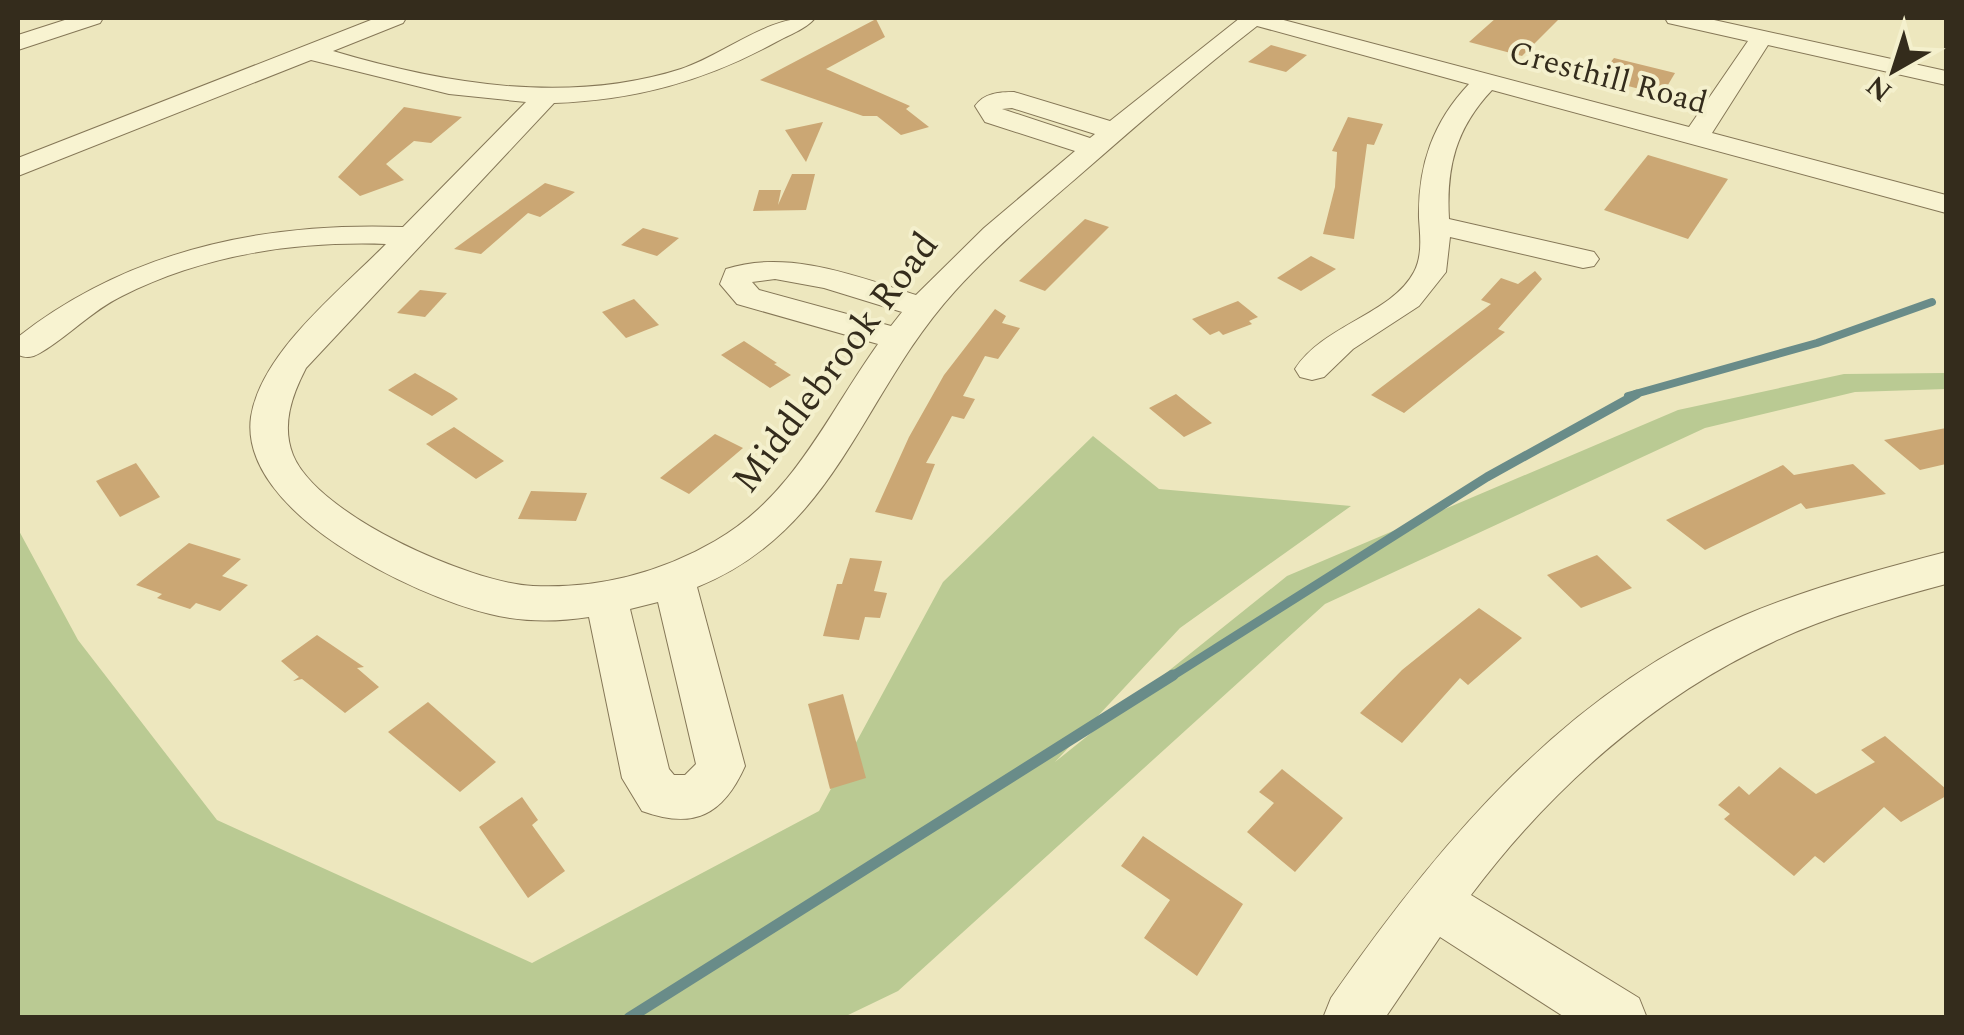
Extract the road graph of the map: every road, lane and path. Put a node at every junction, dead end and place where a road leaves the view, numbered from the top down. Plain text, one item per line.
1 (92, 18) edge
2 (394, 18) edge
3 (804, 18) edge
4 (1253, 18) edge
5 (1676, 18) edge
6 (1762, 37) junction
7 (18, 43) edge
8 (310, 52) junction
9 (1946, 78) edge
10 (1488, 80) junction
11 (546, 96) junction
12 (1697, 135) junction
13 (18, 168) edge
14 (1946, 204) edge
15 (1434, 224) junction
16 (410, 236) junction
17 (1583, 259) dead end
18 (923, 308) junction
19 (898, 339) junction
20 (26, 347) dead end
21 (1312, 368) dead end
22 (1946, 568) edge
23 (673, 578) junction
24 (606, 597) junction
25 (1431, 901) junction
26 (1351, 1018) edge
27 (1619, 1018) edge

1 - 7 street
2 - 8 street
3 - 11 street
4 - 10 street, Cresthill Road
4 - 18 street, Middlebrook Road
5 - 6 street
6 - 9 street
6 - 12 street
8 - 11 street
8 - 13 street
10 - 12 street, Cresthill Road
10 - 15 street
11 - 16 street, Middlebrook Road
12 - 14 street, Cresthill Road
15 - 17 street
15 - 21 street
16 - 20 street
16 - 24 street, Middlebrook Road
18 - 19 street, Middlebrook Road
18 - 19 street
19 - 23 street, Middlebrook Road
22 - 25 street
23 - 24 street, Middlebrook Road
23 - 24 street
25 - 26 street
25 - 27 street

